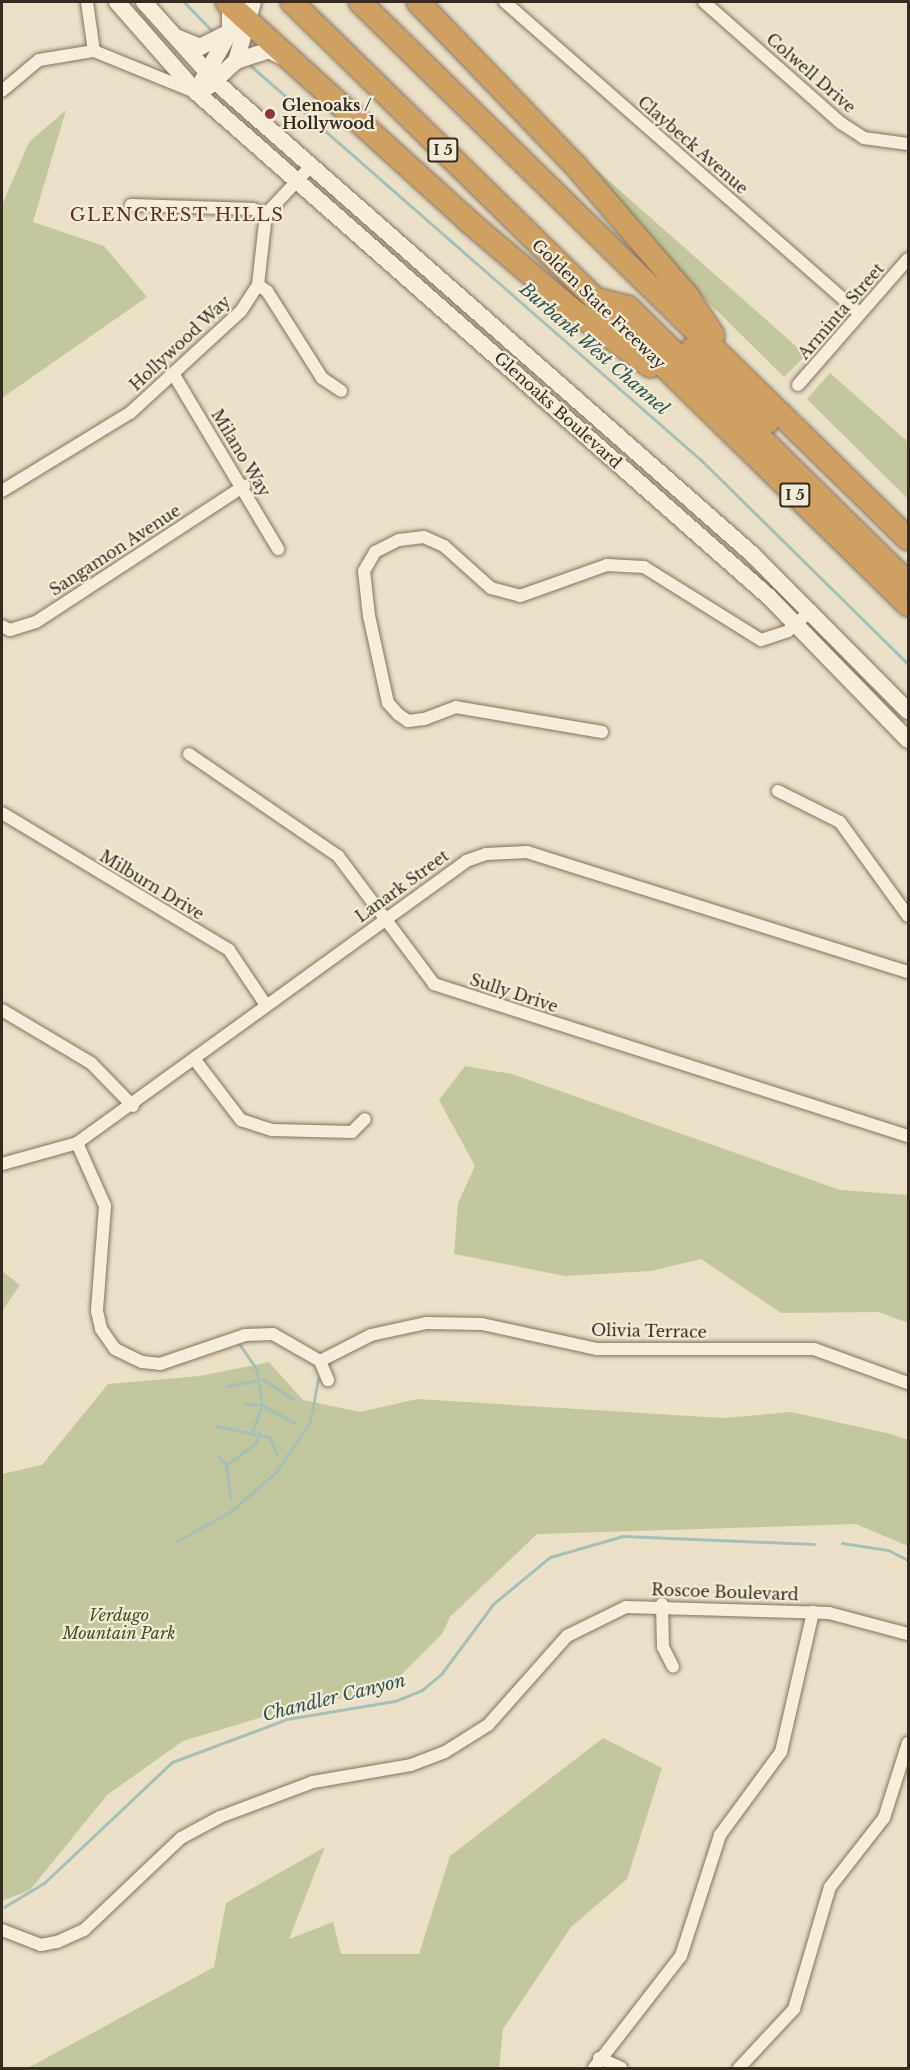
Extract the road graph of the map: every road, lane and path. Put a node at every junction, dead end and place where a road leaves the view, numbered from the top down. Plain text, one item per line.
1 (87, 2) edge
2 (117, 2) edge
3 (144, 2) edge
4 (229, 2) edge
5 (292, 2) edge
6 (360, 2) edge
7 (418, 2) edge
8 (505, 2) edge
9 (704, 2) edge
10 (244, 18) edge
11 (164, 29) junction
12 (94, 51) junction
13 (236, 61) junction
14 (293, 62) junction
15 (212, 78) junction
16 (2, 91) edge
17 (196, 92) junction
18 (909, 144) edge
19 (311, 166) junction
20 (298, 180) junction
21 (131, 205) dead end
22 (266, 214) junction
23 (909, 259) edge
24 (641, 277) junction
25 (258, 285) junction
26 (593, 299) junction
27 (859, 312) junction
28 (486, 319) junction
29 (472, 334) junction
30 (731, 364) junction
31 (174, 375) junction
32 (682, 385) junction
33 (798, 385) dead end
34 (341, 391) dead end
35 (244, 486) junction
36 (2, 491) edge
37 (909, 539) edge
38 (278, 549) dead end
39 (909, 558) edge
40 (909, 583) edge
41 (909, 605) edge
42 (811, 610) junction
43 (797, 623) junction
44 (2, 626) edge
45 (909, 711) edge
46 (602, 732) dead end
47 (909, 740) edge
48 (189, 754) dead end
49 (778, 791) dead end
50 (2, 813) edge
51 (387, 916) junction
52 (909, 916) edge
53 (909, 972) edge
54 (266, 1005) junction
55 (2, 1010) edge
56 (195, 1060) junction
57 (133, 1106) junction
58 (365, 1119) dead end
59 (909, 1136) edge
60 (77, 1143) junction
61 (2, 1164) edge
62 (320, 1360) junction
63 (328, 1380) dead end
64 (909, 1383) edge
65 (662, 1604) junction
66 (813, 1612) junction
67 (909, 1634) edge
68 (673, 1667) dead end
69 (909, 1743) edge
70 (2, 1930) edge
71 (596, 2063) edge
72 (621, 2068) edge
73 (739, 2068) edge

1 - 12 street
2 - 17 main road, Glenoaks Boulevard
3 - 11 main road, Glenoaks Boulevard
4 - 10 highway
5 - 26 highway, Golden State Freeway / I 5
6 - 24 highway
7 - 30 highway
8 - 27 street, Claybeck Avenue
9 - 18 street, Colwell Drive
10 - 11 main road
10 - 13 main road
10 - 14 highway
10 - 15 main road
11 - 15 main road, Glenoaks Boulevard
12 - 16 street
12 - 17 street
13 - 14 main road
13 - 15 main road
14 - 32 highway
15 - 17 main road
15 - 19 main road, Glenoaks Boulevard
17 - 20 main road, Glenoaks Boulevard
19 - 20 street
19 - 28 main road, Glenoaks Boulevard
20 - 22 street
20 - 29 main road, Glenoaks Boulevard
21 - 22 street
22 - 25 street, Hollywood Way
23 - 27 street, Arminta Street
24 - 30 highway
24 - 39 highway
25 - 31 street, Hollywood Way
25 - 34 street
26 - 32 highway, Golden State Freeway / I 5
26 - 40 highway
27 - 33 street, Arminta Street
28 - 29 main road
28 - 42 main road, Glenoaks Boulevard
29 - 43 main road, Glenoaks Boulevard
30 - 37 highway
31 - 35 street, Milano Way
31 - 36 street, Hollywood Way
32 - 41 highway, Golden State Freeway / I 5
35 - 38 street, Milano Way
35 - 44 street, Sangamon Avenue
42 - 43 street
42 - 45 main road, Glenoaks Boulevard
43 - 46 street
43 - 47 main road, Glenoaks Boulevard
48 - 51 street, Sully Drive
49 - 52 street
50 - 54 street, Milburn Drive
51 - 53 street, Lanark Street
51 - 54 street, Lanark Street
51 - 59 street, Sully Drive
54 - 56 street, Lanark Street
55 - 57 street
56 - 57 street, Lanark Street
56 - 58 street
57 - 60 street, Lanark Street
60 - 61 street, Lanark Street
60 - 62 street
62 - 63 street
62 - 64 street, Olivia Terrace
65 - 66 street, Roscoe Boulevard
65 - 68 street
65 - 70 street, Roscoe Boulevard
66 - 67 street, Roscoe Boulevard
66 - 71 street
69 - 73 street
71 - 72 street

